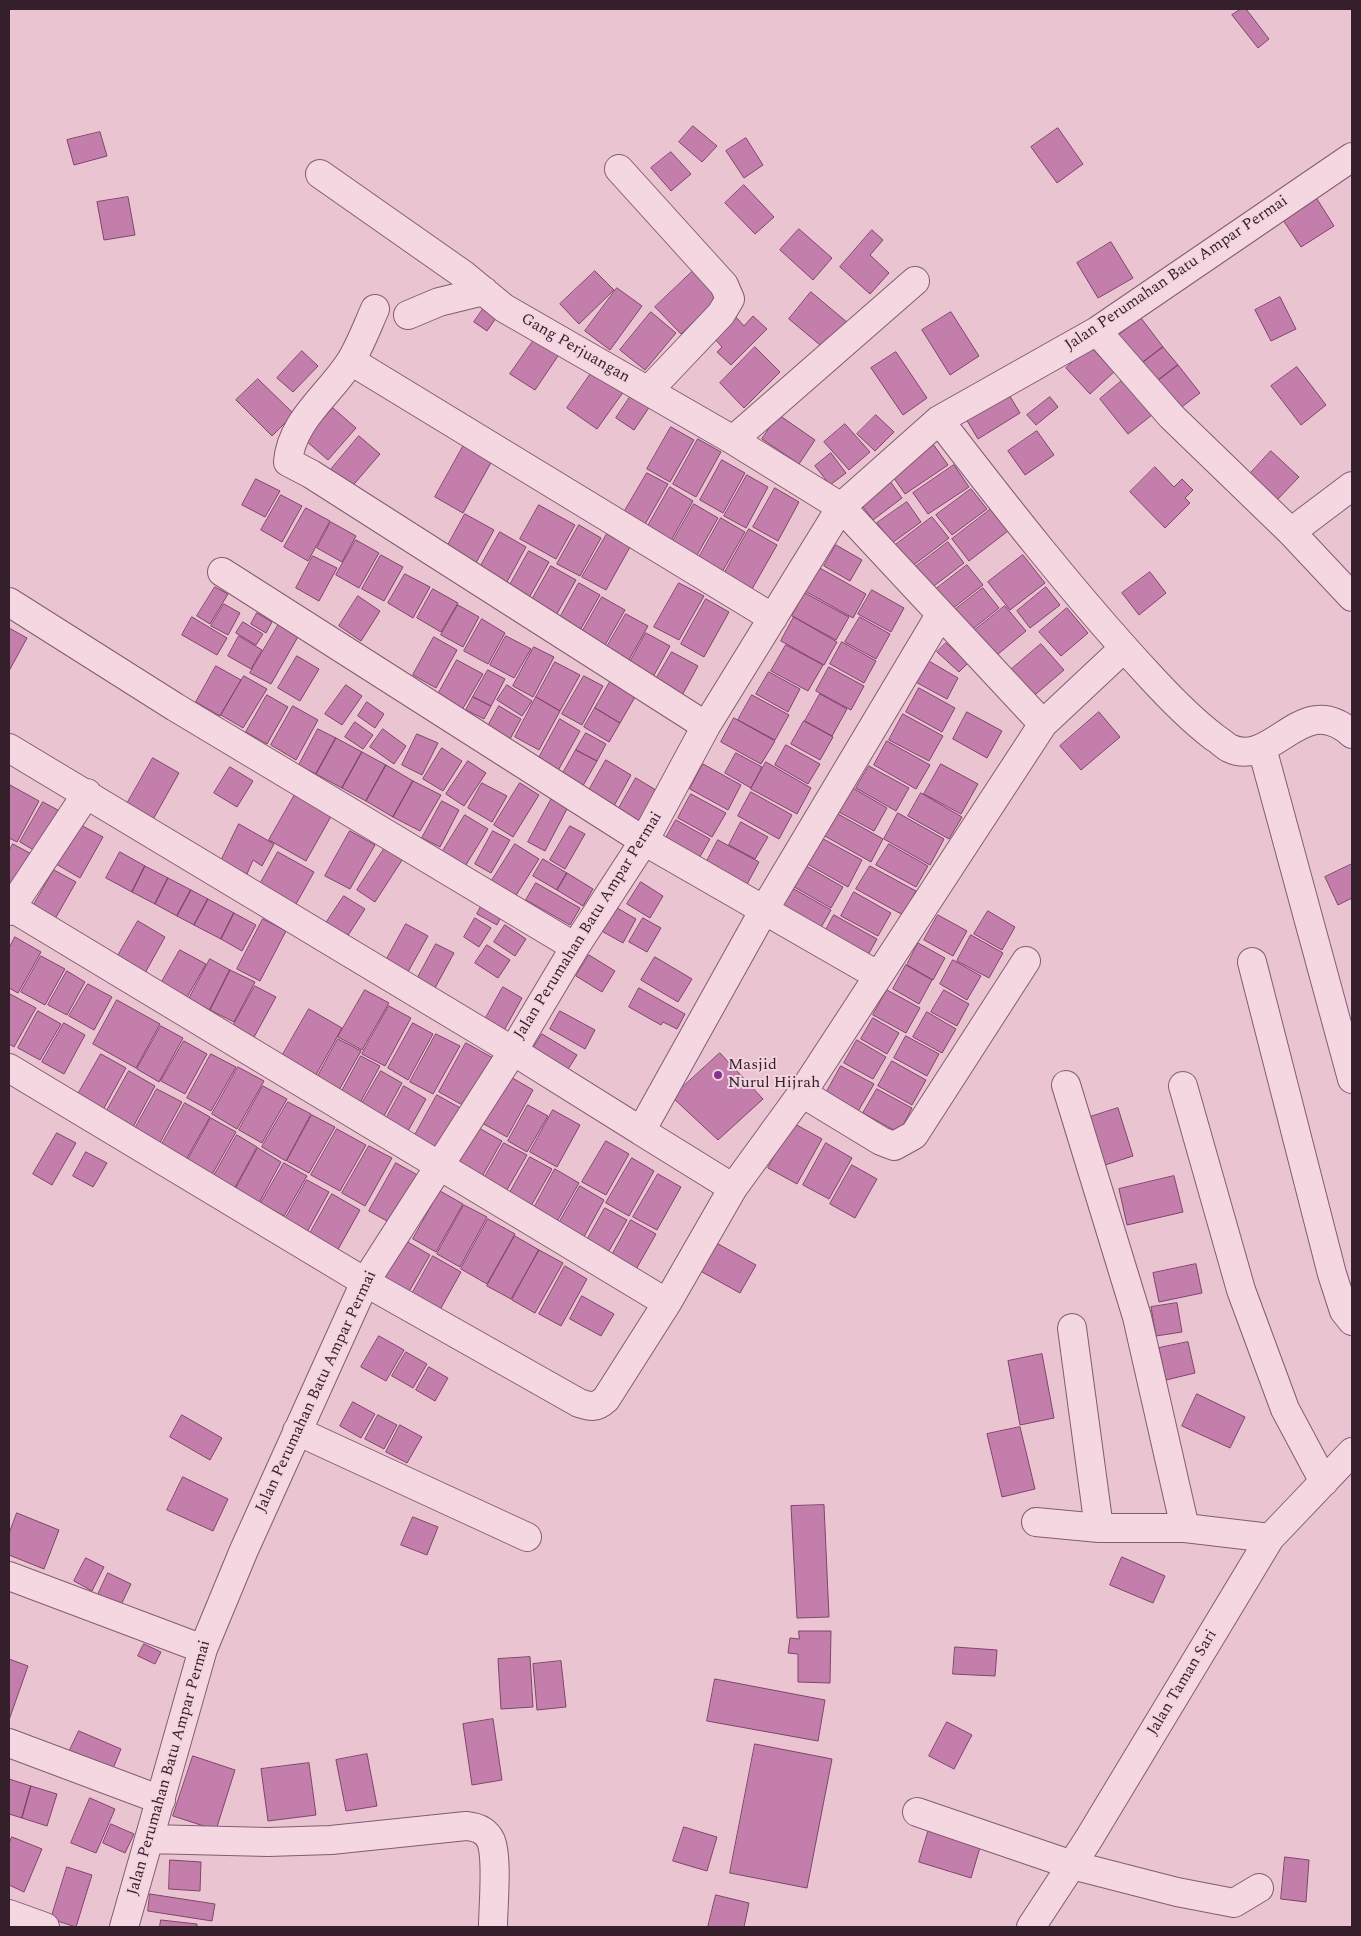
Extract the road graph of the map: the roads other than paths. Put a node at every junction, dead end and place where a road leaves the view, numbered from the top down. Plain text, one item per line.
1 (1352, 157) edge
2 (619, 169) dead end
3 (320, 174) dead end
4 (915, 282) dead end
5 (484, 291) junction
6 (376, 309) dead end
7 (408, 315) dead end
8 (1097, 331) junction
9 (351, 361) junction
10 (648, 391) junction
11 (939, 420) junction
12 (733, 440) junction
13 (1352, 486) edge
14 (841, 507) junction
15 (1291, 532) junction
16 (222, 572) dead end
17 (1352, 598) edge
18 (9, 602) edge
19 (940, 615) junction
20 (773, 618) junction
21 (1124, 648) junction
22 (1043, 724) junction
23 (706, 726) junction
24 (1352, 734) edge
25 (9, 748) edge
26 (1262, 748) junction
27 (86, 793) junction
28 (644, 840) junction
29 (10, 908) edge
30 (764, 910) junction
31 (575, 946) junction
32 (1026, 961) dead end
33 (1252, 962) dead end
34 (877, 975) junction
35 (513, 1051) junction
36 (9, 1068) edge
37 (1352, 1079) edge
38 (1066, 1085) dead end
39 (1183, 1086) dead end
40 (802, 1093) junction
41 (641, 1131) junction
42 (439, 1166) junction
43 (733, 1188) junction
44 (364, 1282) junction
45 (667, 1303) junction
46 (1352, 1321) edge
47 (1072, 1328) dead end
48 (297, 1431) junction
49 (1352, 1452) edge
50 (1324, 1482) junction
51 (1036, 1522) dead end
52 (1100, 1528) junction
53 (1185, 1528) junction
54 (527, 1537) dead end
55 (1270, 1538) junction
56 (9, 1576) edge
57 (204, 1648) junction
58 (9, 1743) edge
59 (161, 1800) junction
60 (917, 1812) dead end
61 (149, 1839) junction
62 (1072, 1865) junction
63 (1259, 1888) dead end
64 (9, 1914) edge
65 (45, 1927) edge
66 (124, 1927) edge
67 (493, 1927) edge
68 (1031, 1927) edge

1 - 8 street, Jalan Perumahan Batu Ampar Permai
2 - 10 street
3 - 5 street, Gang Perjuangan
4 - 12 street
5 - 7 street
5 - 10 street, Gang Perjuangan
6 - 9 street
8 - 11 street, Jalan Perumahan Batu Ampar Permai
8 - 15 street
9 - 20 street
9 - 23 street
10 - 12 street, Gang Perjuangan
11 - 14 street, Jalan Perumahan Batu Ampar Permai
11 - 21 street
12 - 14 street, Gang Perjuangan
13 - 15 street
14 - 19 street, Gang Perjuangan
14 - 20 street, Jalan Perumahan Batu Ampar Permai
15 - 17 street
16 - 28 street
18 - 31 street
19 - 22 street, Gang Perjuangan
19 - 30 street
20 - 23 street, Jalan Perumahan Batu Ampar Permai
21 - 22 street
21 - 26 street
22 - 34 street
23 - 28 street, Jalan Perumahan Batu Ampar Permai
24 - 26 street
25 - 27 street
26 - 37 street
27 - 29 street
27 - 35 street
28 - 30 street
28 - 31 street, Jalan Perumahan Batu Ampar Permai
29 - 42 street
30 - 34 street
30 - 41 street
31 - 35 street, Jalan Perumahan Batu Ampar Permai
32 - 40 street
33 - 46 street
34 - 40 street
35 - 41 street
35 - 42 street, Jalan Perumahan Batu Ampar Permai
36 - 44 street
38 - 53 street
39 - 50 street
40 - 43 street
41 - 43 street
42 - 44 street, Jalan Perumahan Batu Ampar Permai
42 - 45 street
43 - 45 street
44 - 45 street
44 - 48 street, Jalan Perumahan Batu Ampar Permai
47 - 52 street
48 - 54 street
48 - 57 street, Jalan Perumahan Batu Ampar Permai
49 - 50 street, Jalan Taman Sari
50 - 55 street, Jalan Taman Sari
51 - 52 street
52 - 53 street
53 - 55 street
55 - 62 street, Jalan Taman Sari
56 - 57 street
57 - 59 street, Jalan Perumahan Batu Ampar Permai
58 - 59 street
59 - 61 street, Jalan Perumahan Batu Ampar Permai
60 - 62 street
61 - 66 street, Jalan Perumahan Batu Ampar Permai
61 - 67 street
62 - 63 street
62 - 68 street, Jalan Taman Sari
64 - 65 street

